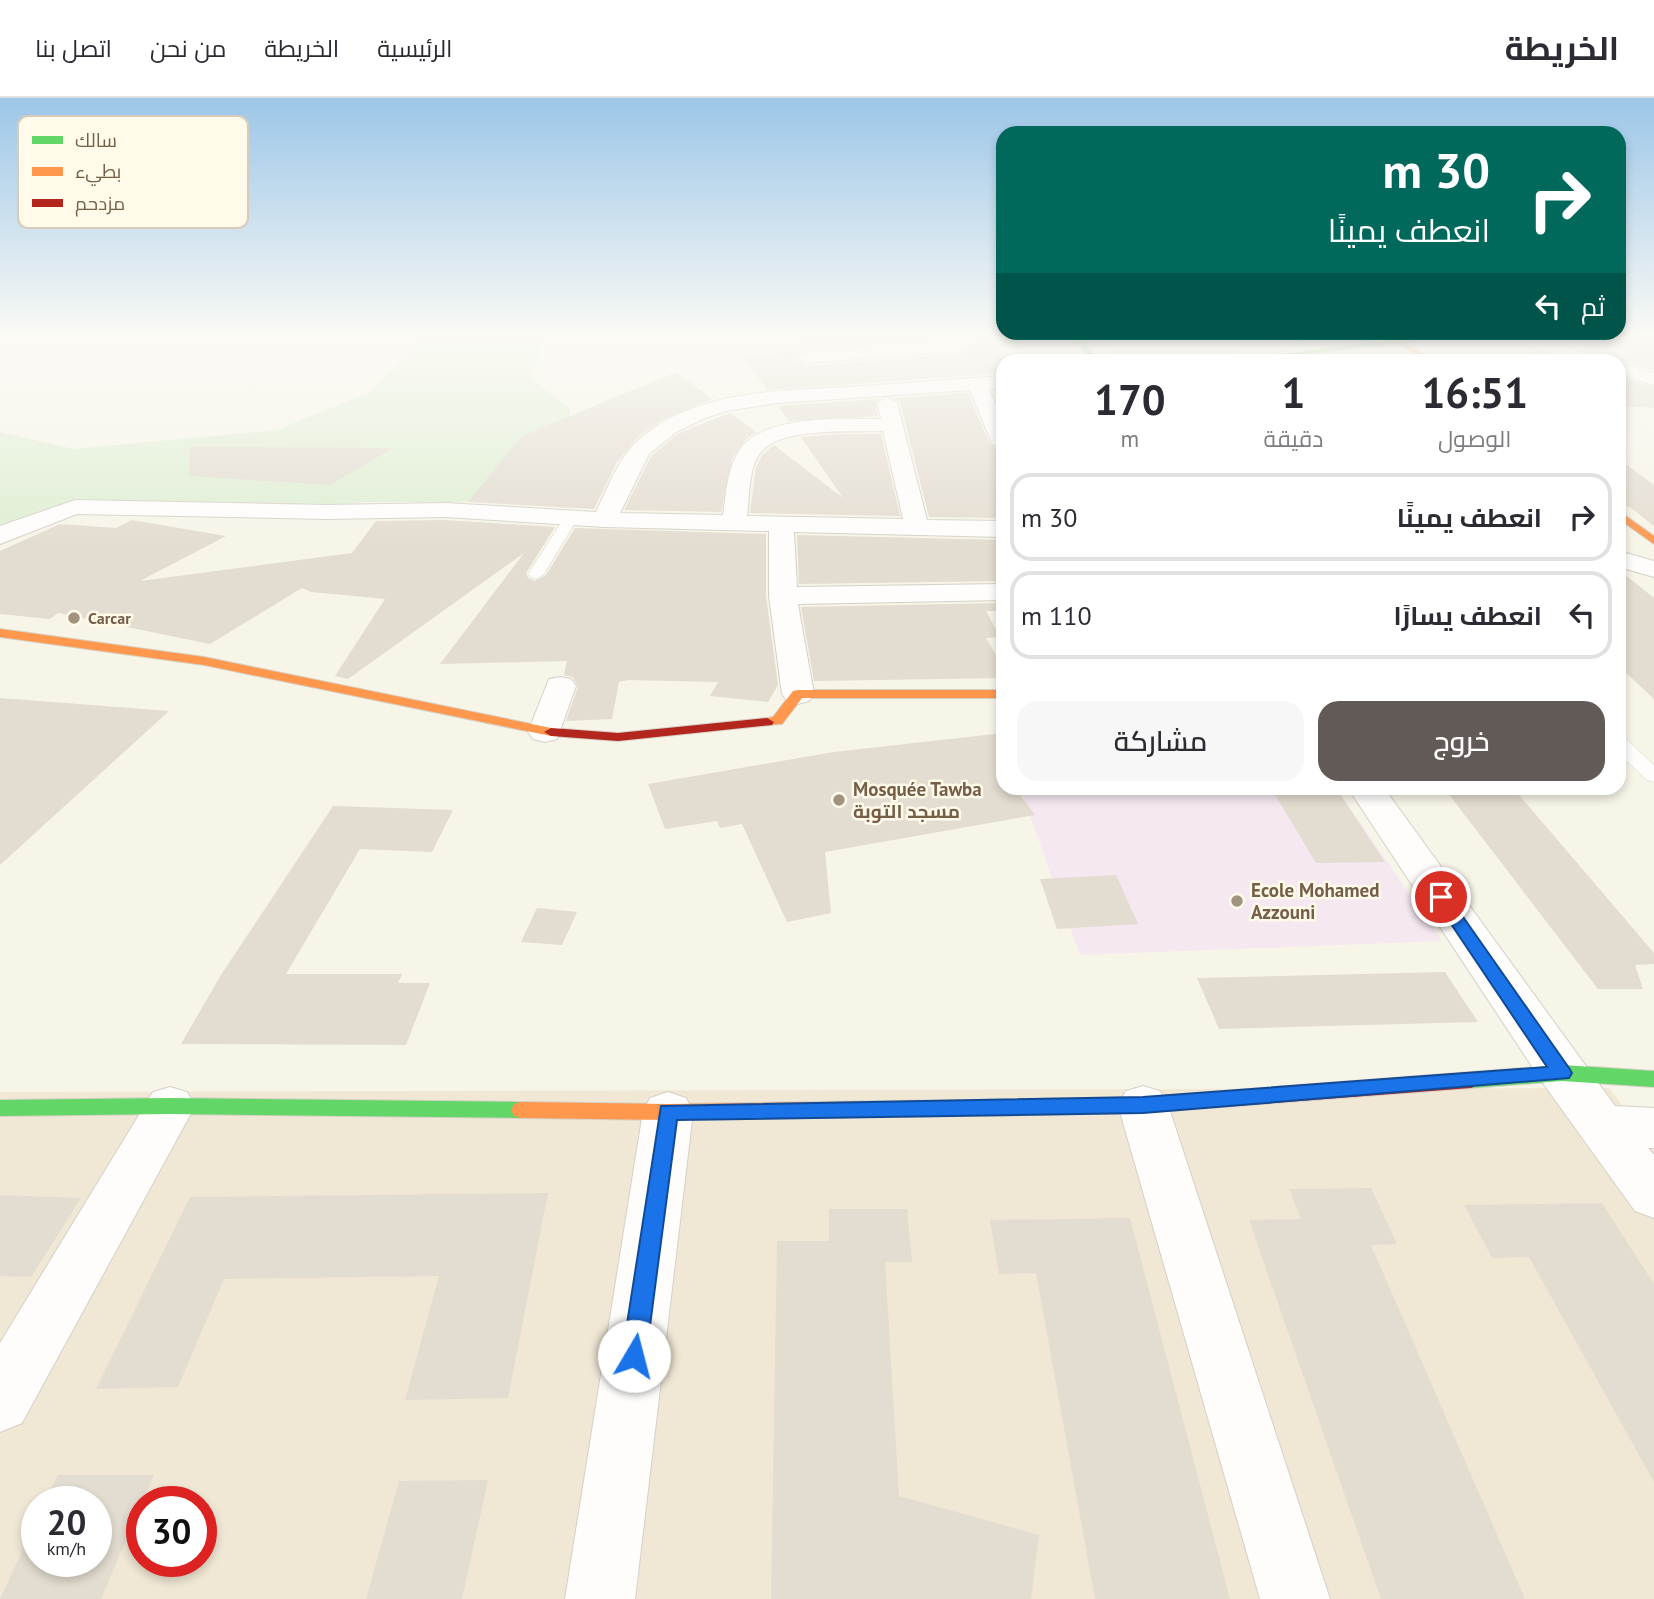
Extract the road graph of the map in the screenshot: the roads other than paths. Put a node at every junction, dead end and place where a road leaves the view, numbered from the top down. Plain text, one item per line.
1 (721, 408) edge
2 (889, 408) edge
3 (987, 408) edge
4 (893, 425) junction
5 (996, 428) edge
6 (466, 512) junction
7 (571, 518) junction
8 (1626, 519) edge
9 (605, 520) junction
10 (734, 521) junction
11 (781, 523) junction
12 (917, 528) junction
13 (996, 530) edge
14 (1649, 535) edge
15 (430, 536) dead end
16 (0, 537) edge
17 (1626, 561) edge
18 (1654, 569) edge
19 (536, 574) dead end
20 (996, 592) edge
21 (783, 596) junction
22 (0, 634) edge
23 (560, 686) dead end
24 (798, 694) junction
25 (996, 694) edge
26 (545, 732) junction
27 (1626, 749) edge
28 (1652, 772) edge
29 (1371, 795) edge
30 (1562, 1073) junction
31 (1654, 1079) edge
32 (1143, 1105) junction
33 (170, 1106) junction
34 (0, 1108) edge
35 (668, 1112) junction
36 (1602, 1126) junction
37 (1654, 1128) edge
38 (1654, 1195) edge
39 (0, 1401) edge
40 (600, 1599) edge
41 (1295, 1599) edge

1 - 9 street
2 - 4 street
3 - 5 street
4 - 10 street
4 - 12 street
6 - 7 street
6 - 15 street
6 - 16 street
7 - 9 street
7 - 19 lane
8 - 14 street
9 - 10 street
10 - 11 street
11 - 12 street
11 - 21 street
12 - 13 street
17 - 18 street
20 - 21 street
21 - 24 street
22 - 26 street
23 - 26 street
24 - 25 street
24 - 26 street
27 - 28 lane
29 - 30 street
30 - 31 street
30 - 32 street
30 - 36 street
32 - 35 street
32 - 41 street
33 - 34 street
33 - 35 street
33 - 39 street
35 - 40 street
36 - 37 street
36 - 38 street

